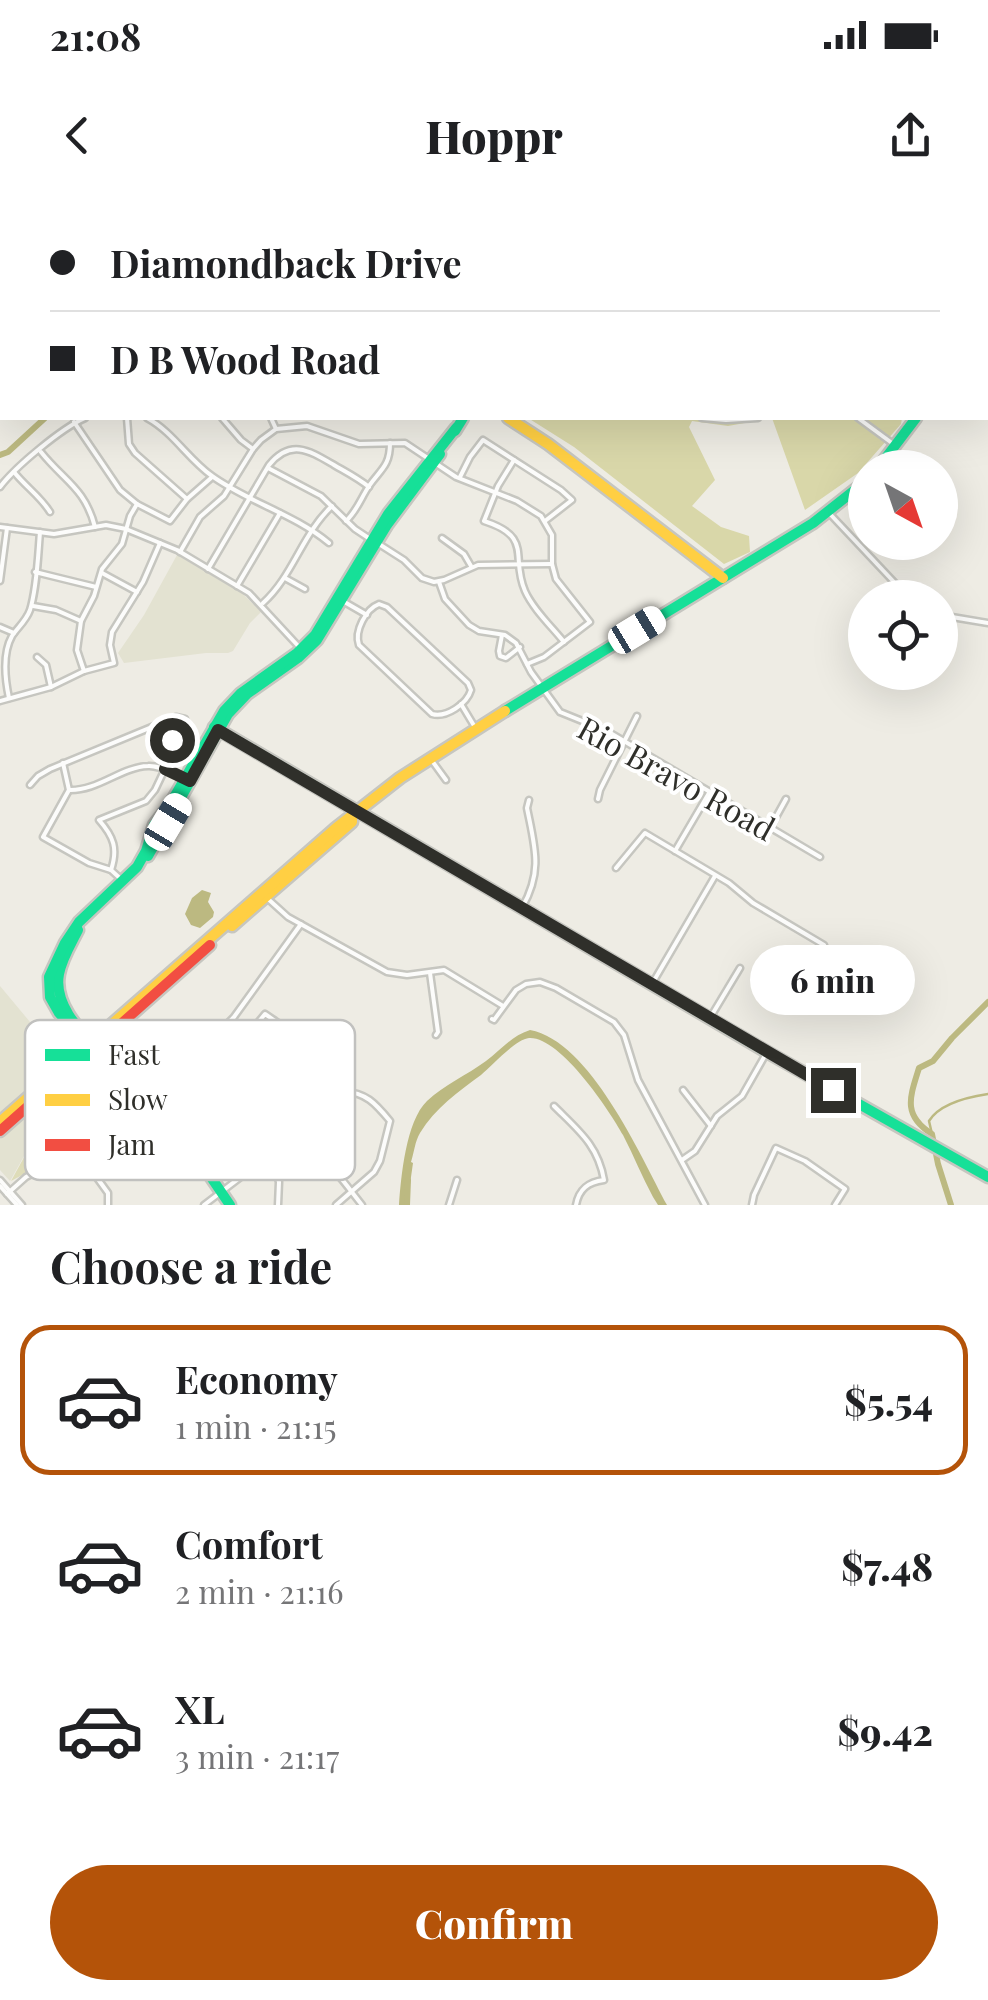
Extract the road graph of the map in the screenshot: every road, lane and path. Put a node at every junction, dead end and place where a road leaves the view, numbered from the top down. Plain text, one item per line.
1 (80, 420) edge
2 (127, 420) edge
3 (150, 420) edge
4 (224, 420) edge
5 (272, 420) edge
6 (511, 420) edge
7 (864, 420) edge
8 (915, 420) edge
9 (74, 422) junction
10 (459, 423) edge
11 (276, 430) junction
12 (390, 442) junction
13 (896, 446) junction
14 (253, 449) junction
15 (40, 450) junction
16 (893, 450) edge
17 (514, 460) junction
18 (433, 461) junction
19 (268, 468) junction
20 (14, 472) junction
21 (212, 476) junction
22 (459, 478) junction
23 (230, 486) junction
24 (0, 487) edge
25 (368, 487) junction
26 (495, 492) junction
27 (848, 497) edge
28 (188, 498) junction
29 (250, 498) junction
30 (137, 504) junction
31 (332, 506) junction
32 (50, 512) dead end
33 (829, 513) junction
34 (280, 514) junction
35 (545, 520) junction
36 (346, 521) junction
37 (95, 527) junction
38 (3, 528) edge
39 (126, 529) junction
40 (311, 531) junction
41 (40, 532) junction
42 (442, 538) dead end
43 (374, 541) junction
44 (160, 543) junction
45 (329, 543) dead end
46 (180, 552) junction
47 (1, 561) edge
48 (520, 564) junction
49 (552, 564) junction
50 (471, 566) junction
51 (706, 567) junction
52 (208, 568) junction
53 (35, 572) junction
54 (100, 572) junction
55 (284, 578) junction
56 (723, 578) junction
57 (892, 580) edge
58 (0, 581) edge
59 (440, 582) junction
60 (238, 586) junction
61 (96, 587) junction
62 (707, 588) junction
63 (305, 589) dead end
64 (137, 592) junction
65 (340, 599) junction
66 (261, 604) junction
67 (32, 605) junction
68 (367, 615) junction
69 (958, 618) edge
70 (81, 620) junction
71 (988, 623) edge
72 (0, 627) edge
73 (14, 633) junction
74 (502, 634) junction
75 (564, 642) junction
76 (520, 647) junction
77 (303, 651) junction
78 (3, 658) edge
79 (38, 658) dead end
80 (527, 664) junction
81 (84, 672) junction
82 (51, 688) junction
83 (542, 688) junction
84 (9, 698) junction
85 (0, 701) edge
86 (461, 704) junction
87 (638, 716) dead end
88 (185, 718) dead end
89 (165, 722) junction
90 (216, 729) junction
91 (476, 729) junction
92 (623, 741) junction
93 (430, 758) junction
94 (63, 763) junction
95 (165, 769) junction
96 (188, 779) junction
97 (446, 780) dead end
98 (30, 785) dead end
99 (69, 790) junction
100 (710, 793) junction
101 (598, 799) dead end
102 (786, 799) dead end
103 (529, 800) dead end
104 (356, 814) junction
105 (770, 828) junction
106 (675, 851) junction
107 (820, 857) dead end
108 (616, 868) dead end
109 (111, 870) junction
110 (715, 876) junction
111 (277, 880) junction
112 (125, 883) junction
113 (266, 898) junction
114 (249, 904) junction
115 (522, 908) junction
116 (239, 920) junction
117 (301, 924) junction
118 (824, 945) dead end
119 (740, 968) dead end
120 (430, 973) junction
121 (652, 984) junction
122 (503, 1006) junction
123 (710, 1018) junction
124 (492, 1019) dead end
125 (70, 1020) edge
126 (121, 1020) edge
127 (122, 1020) edge
128 (231, 1020) edge
129 (436, 1035) dead end
130 (767, 1052) junction
131 (683, 1090) dead end
132 (355, 1092) edge
133 (25, 1101) edge
134 (554, 1106) dead end
135 (25, 1107) edge
136 (0, 1122) edge
137 (711, 1126) junction
138 (0, 1130) edge
139 (681, 1161) junction
140 (988, 1177) edge
141 (25, 1178) edge
142 (98, 1180) edge
143 (213, 1180) edge
144 (237, 1180) edge
145 (278, 1180) edge
146 (342, 1180) edge
147 (457, 1180) dead end
148 (0, 1183) edge
149 (351, 1190) junction
150 (221, 1192) junction
151 (9, 1193) junction
152 (20, 1205) edge
153 (108, 1205) edge
154 (204, 1205) edge
155 (230, 1205) edge
156 (278, 1205) edge
157 (336, 1205) edge
158 (362, 1205) edge
159 (449, 1205) edge
160 (576, 1205) edge
161 (705, 1205) edge
162 (752, 1205) edge
163 (835, 1205) edge

1 - 9 street
2 - 28 street
3 - 21 street
4 - 14 street
5 - 11 street
6 - 51 main road
7 - 13 street
8 - 13 main road
9 - 15 street
9 - 30 street
10 - 18 main road
11 - 12 street
11 - 14 street
12 - 18 street
12 - 25 street
13 - 16 main road
14 - 23 street
15 - 20 street
15 - 37 street
17 - 22 street
17 - 26 street
17 - 35 street
18 - 22 street
18 - 43 main road
19 - 25 street
19 - 29 street
19 - 31 street
20 - 24 street
20 - 32 street
21 - 23 street
21 - 28 street
22 - 26 street
23 - 29 street
23 - 46 street
25 - 36 street
26 - 35 street
26 - 48 street
27 - 33 main road
28 - 30 street
29 - 34 street
29 - 52 street
30 - 39 street
31 - 36 street
31 - 40 street
33 - 56 main road
33 - 57 street
34 - 40 street
34 - 60 street
35 - 49 street
36 - 43 street
37 - 39 street
37 - 41 street
38 - 41 street
38 - 47 street
39 - 44 street
39 - 54 street
40 - 45 street
40 - 55 street
41 - 53 street
42 - 50 street
43 - 59 street
43 - 65 main road
44 - 46 street
44 - 64 street
46 - 52 street
47 - 58 street
48 - 49 street
48 - 50 street
48 - 75 street
49 - 75 street
50 - 59 street
51 - 56 main road
51 - 62 main road
52 - 60 street
53 - 61 street
53 - 67 street
54 - 61 street
54 - 64 street
55 - 63 street
55 - 66 street
56 - 62 main road
59 - 74 street
60 - 66 street
61 - 70 street
62 - 83 main road
64 - 81 street
65 - 68 street
65 - 77 main road
66 - 77 street
67 - 70 street
67 - 73 street
68 - 86 street
68 - 86 street
69 - 71 street
70 - 81 street
72 - 73 street
73 - 78 street
74 - 76 street
74 - 76 street
75 - 80 street
76 - 80 street, Rio Bravo Road
77 - 90 main road
78 - 84 street
79 - 82 street
80 - 83 street, Rio Bravo Road
81 - 82 street
82 - 84 street
83 - 91 main road
83 - 92 street, Rio Bravo Road
84 - 85 street
86 - 91 street
87 - 92 street
88 - 89 street
89 - 94 street
89 - 95 street
90 - 96 main road
90 - 104 main road
91 - 93 main road
92 - 100 street, Rio Bravo Road
92 - 101 street
93 - 97 street
93 - 104 main road
94 - 98 street
94 - 99 street
95 - 96 street
95 - 99 street
95 - 109 street
96 - 112 main road
99 - 109 street
100 - 105 street, Rio Bravo Road
100 - 106 street
102 - 105 street
103 - 115 street
104 - 111 main road
104 - 113 main road
104 - 115 main road
105 - 107 street, Rio Bravo Road
106 - 108 street
106 - 110 street
109 - 112 street
110 - 118 street
110 - 121 street
111 - 113 main road
111 - 114 main road
112 - 125 main road
113 - 116 main road
113 - 117 street
114 - 116 main road
114 - 126 main road
115 - 121 main road
116 - 127 main road
117 - 120 street
117 - 128 street
119 - 123 street
120 - 122 street
120 - 129 street
121 - 123 main road
122 - 124 street
122 - 139 street
123 - 130 main road
130 - 137 street
130 - 140 main road
131 - 137 street
132 - 149 street
133 - 136 main road
134 - 160 street
135 - 138 main road
137 - 139 street
139 - 161 street
141 - 151 street
142 - 153 street
143 - 150 main road
144 - 150 street
145 - 156 street
146 - 149 street
147 - 159 street
148 - 151 street
149 - 157 street
149 - 158 street
150 - 154 street
150 - 155 main road
151 - 152 street
162 - 163 street

